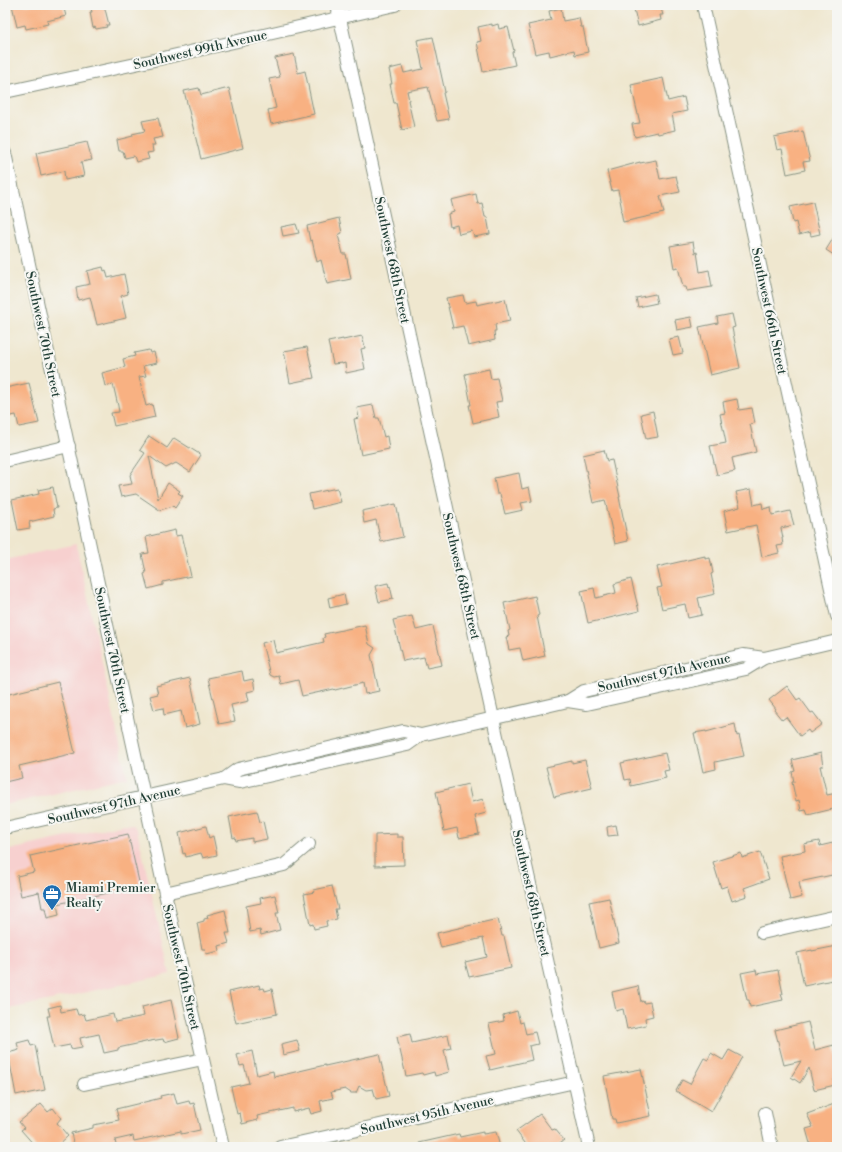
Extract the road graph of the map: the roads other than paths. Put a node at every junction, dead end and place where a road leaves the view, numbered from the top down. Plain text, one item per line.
1 (337, 5) edge
2 (396, 5) edge
3 (703, 5) edge
4 (340, 18) junction
5 (5, 92) edge
6 (5, 154) edge
7 (69, 446) junction
8 (5, 461) edge
9 (837, 616) edge
10 (837, 641) edge
11 (494, 718) junction
12 (145, 798) junction
13 (5, 828) edge
14 (309, 844) dead end
15 (165, 893) junction
16 (837, 916) edge
17 (762, 933) dead end
18 (203, 1059) junction
19 (575, 1082) junction
20 (84, 1084) dead end
21 (765, 1113) dead end
22 (223, 1147) edge
23 (280, 1147) edge
24 (589, 1147) edge
25 (772, 1147) edge

1 - 4 street, Southwest 68th Street
2 - 4 street, Southwest 99th Avenue
3 - 9 street, Southwest 66th Street
4 - 5 street, Southwest 99th Avenue
4 - 11 street, Southwest 68th Street
6 - 7 street, Southwest 70th Street
7 - 8 street
7 - 12 street, Southwest 70th Street
10 - 11 street, Southwest 97th Avenue
11 - 12 street, Southwest 97th Avenue
11 - 19 street, Southwest 68th Street
12 - 13 street, Southwest 97th Avenue
12 - 15 street, Southwest 70th Street
14 - 15 street
15 - 18 street, Southwest 70th Street
16 - 17 street
18 - 20 street
18 - 22 street, Southwest 70th Street
19 - 23 street, Southwest 95th Avenue
19 - 24 street, Southwest 68th Street
21 - 25 street

